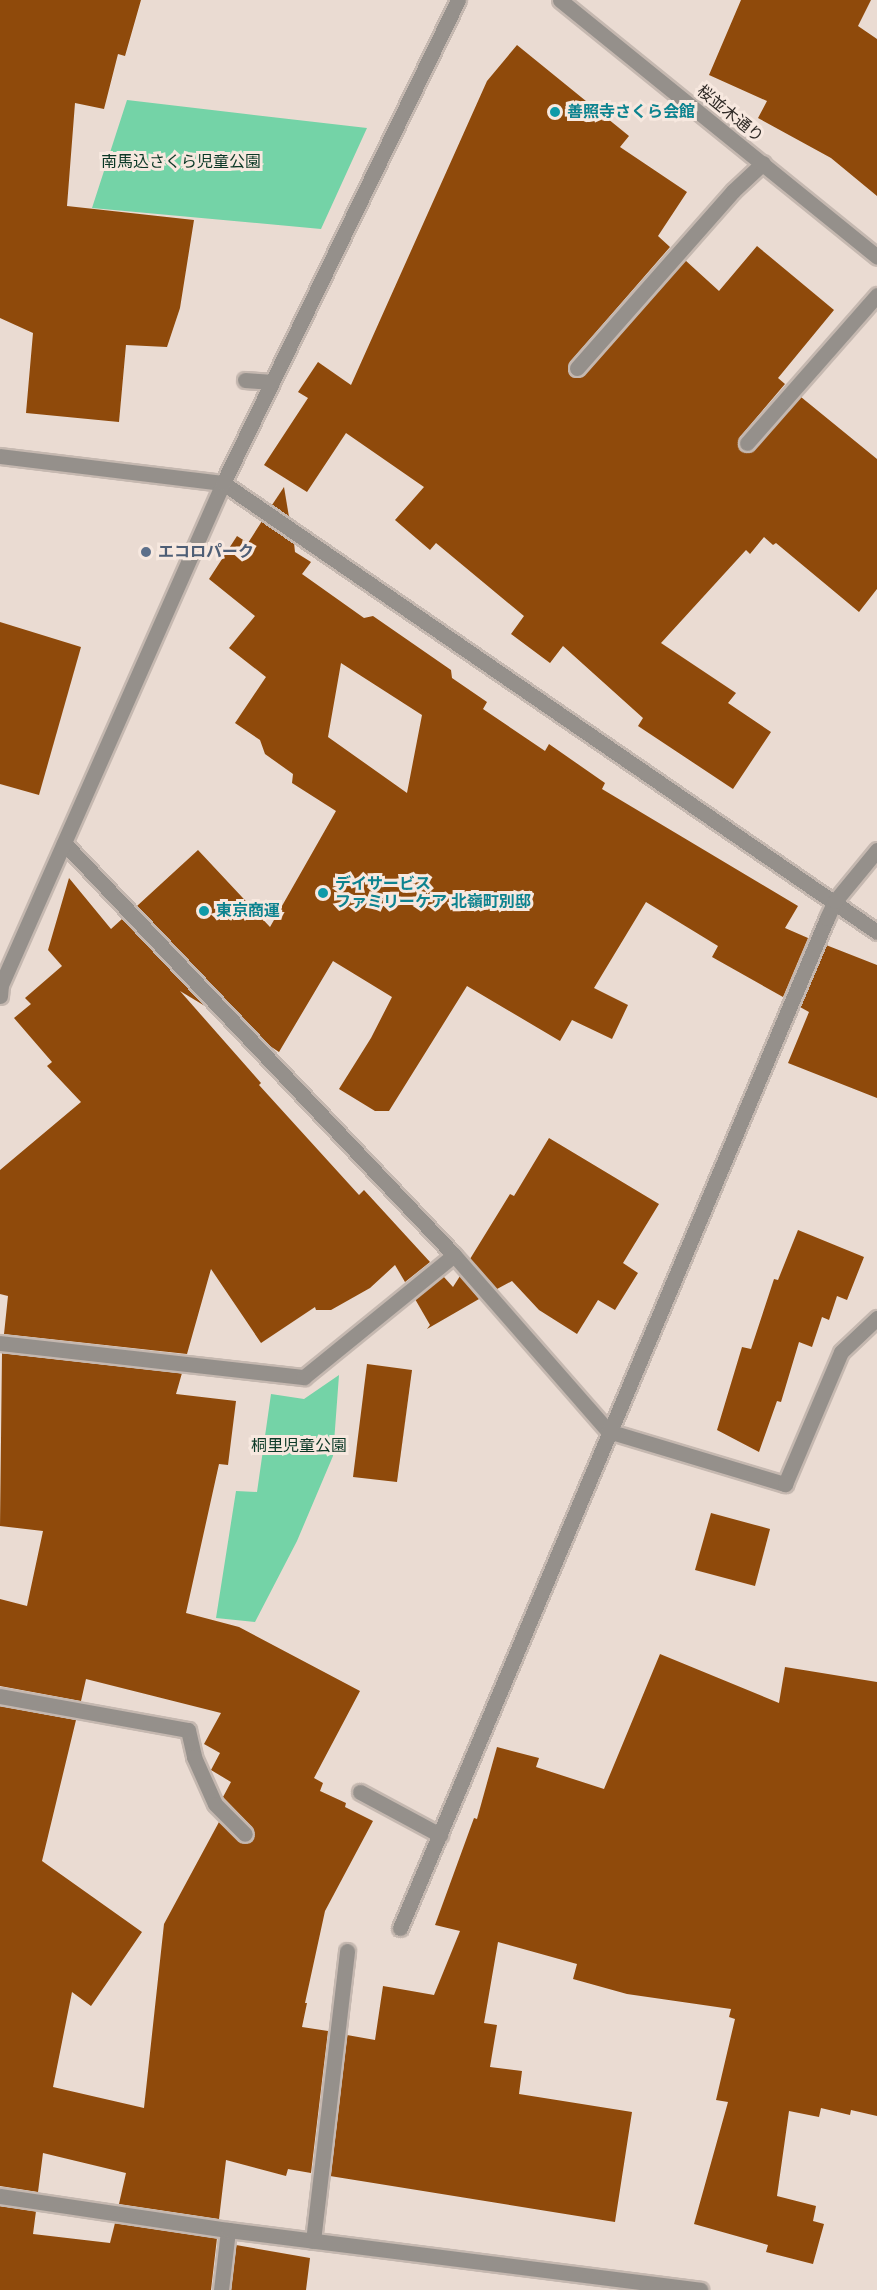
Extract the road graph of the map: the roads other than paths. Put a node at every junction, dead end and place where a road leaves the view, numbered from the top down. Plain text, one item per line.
1 (458, 0) edge
2 (560, 0) edge
3 (763, 162) junction
4 (875, 252) edge
5 (877, 295) edge
6 (577, 368) dead end
7 (245, 380) dead end
8 (272, 382) junction
9 (747, 443) dead end
10 (0, 456) edge
11 (223, 483) junction
12 (64, 843) junction
13 (877, 850) edge
14 (835, 901) junction
15 (877, 932) edge
16 (0, 989) edge
17 (454, 1255) junction
18 (877, 1318) edge
19 (0, 1343) edge
20 (608, 1431) junction
21 (0, 1696) edge
22 (360, 1792) dead end
23 (245, 1834) dead end
24 (440, 1835) junction
25 (400, 1928) dead end
26 (347, 1951) dead end
27 (0, 2196) edge
28 (228, 2230) junction
29 (313, 2241) junction
30 (221, 2290) edge
31 (700, 2290) edge

1 - 8 street
2 - 3 street, 桜並木通り
3 - 4 street, 桜並木通り
3 - 6 street
5 - 9 street
7 - 8 street
8 - 11 street
10 - 11 street
11 - 12 street
11 - 14 street
12 - 16 street
12 - 17 street
13 - 14 street
14 - 15 street
14 - 20 street
17 - 19 street
17 - 20 street
18 - 20 street
20 - 24 street
21 - 23 street
22 - 24 street
24 - 25 street
26 - 29 street
27 - 28 street
28 - 29 street
28 - 30 street
29 - 31 street

